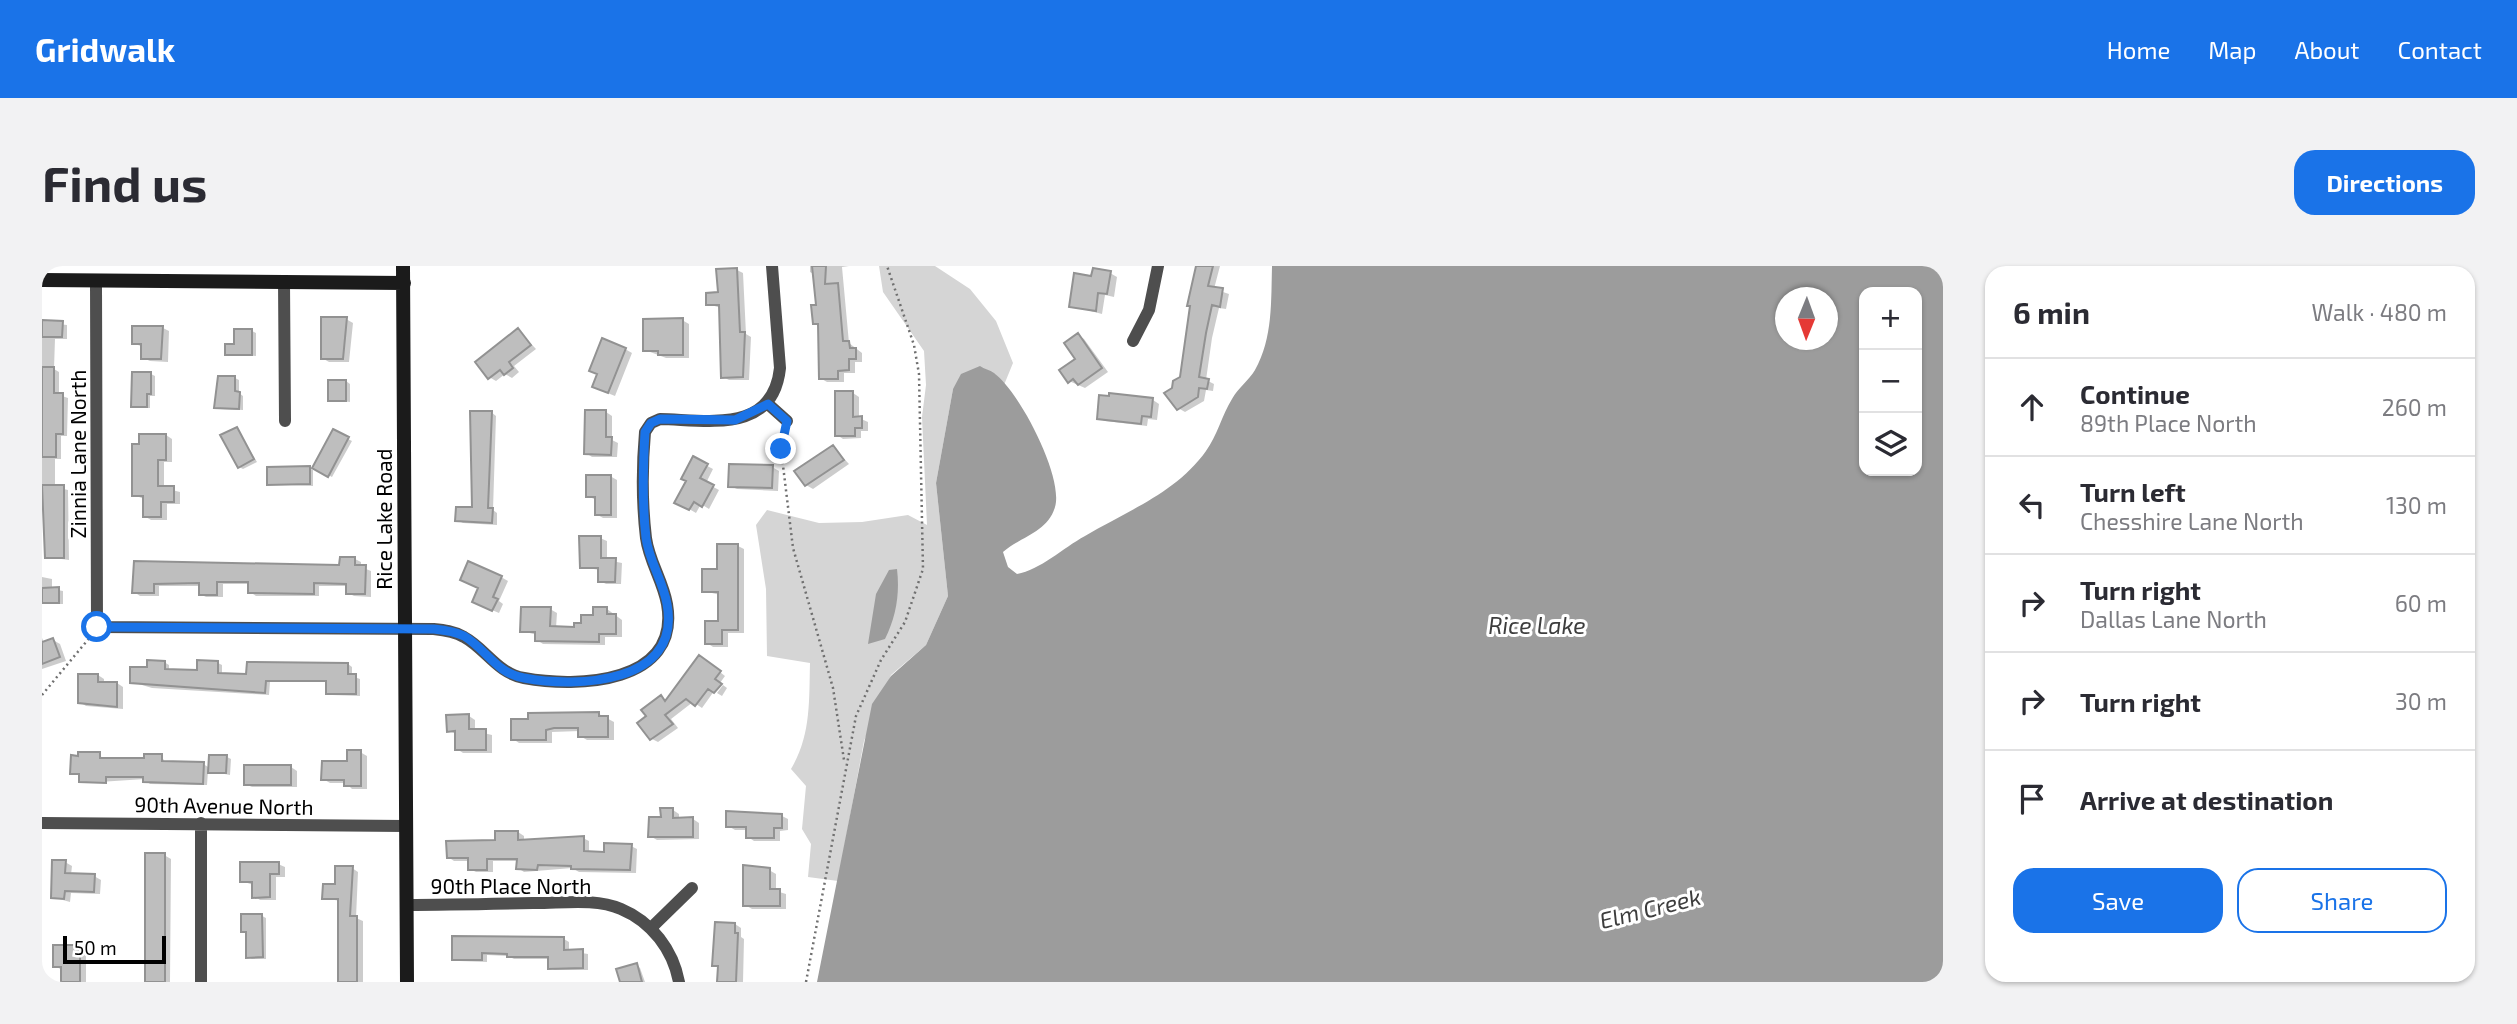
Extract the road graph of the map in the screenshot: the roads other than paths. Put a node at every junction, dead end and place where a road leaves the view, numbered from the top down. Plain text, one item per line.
1 (403, 266) edge
2 (772, 266) edge
3 (1158, 266) edge
4 (42, 280) edge
5 (96, 281) junction
6 (284, 282) junction
7 (404, 283) junction
8 (1133, 341) dead end
9 (768, 404) junction
10 (285, 421) dead end
11 (787, 421) road end
12 (405, 628) junction
13 (42, 823) edge
14 (201, 823) junction
15 (405, 825) junction
16 (692, 888) dead end
17 (406, 905) junction
18 (651, 928) junction
19 (201, 982) edge
20 (407, 982) edge
21 (679, 982) edge

1 - 7 street, Rice Lake Road
2 - 9 street
3 - 8 street
4 - 5 street
5 - 6 street
5 - 12 street, Zinnia Lane North
6 - 7 street
6 - 10 street
7 - 12 street, Rice Lake Road
9 - 11 street
9 - 12 street
12 - 15 street, Rice Lake Road
13 - 14 street, 90th Avenue North
14 - 15 street, 90th Avenue North
14 - 19 street
15 - 17 street, Rice Lake Road
16 - 18 street
17 - 18 street, 90th Place North
17 - 20 street, Rice Lake Road
18 - 21 street

